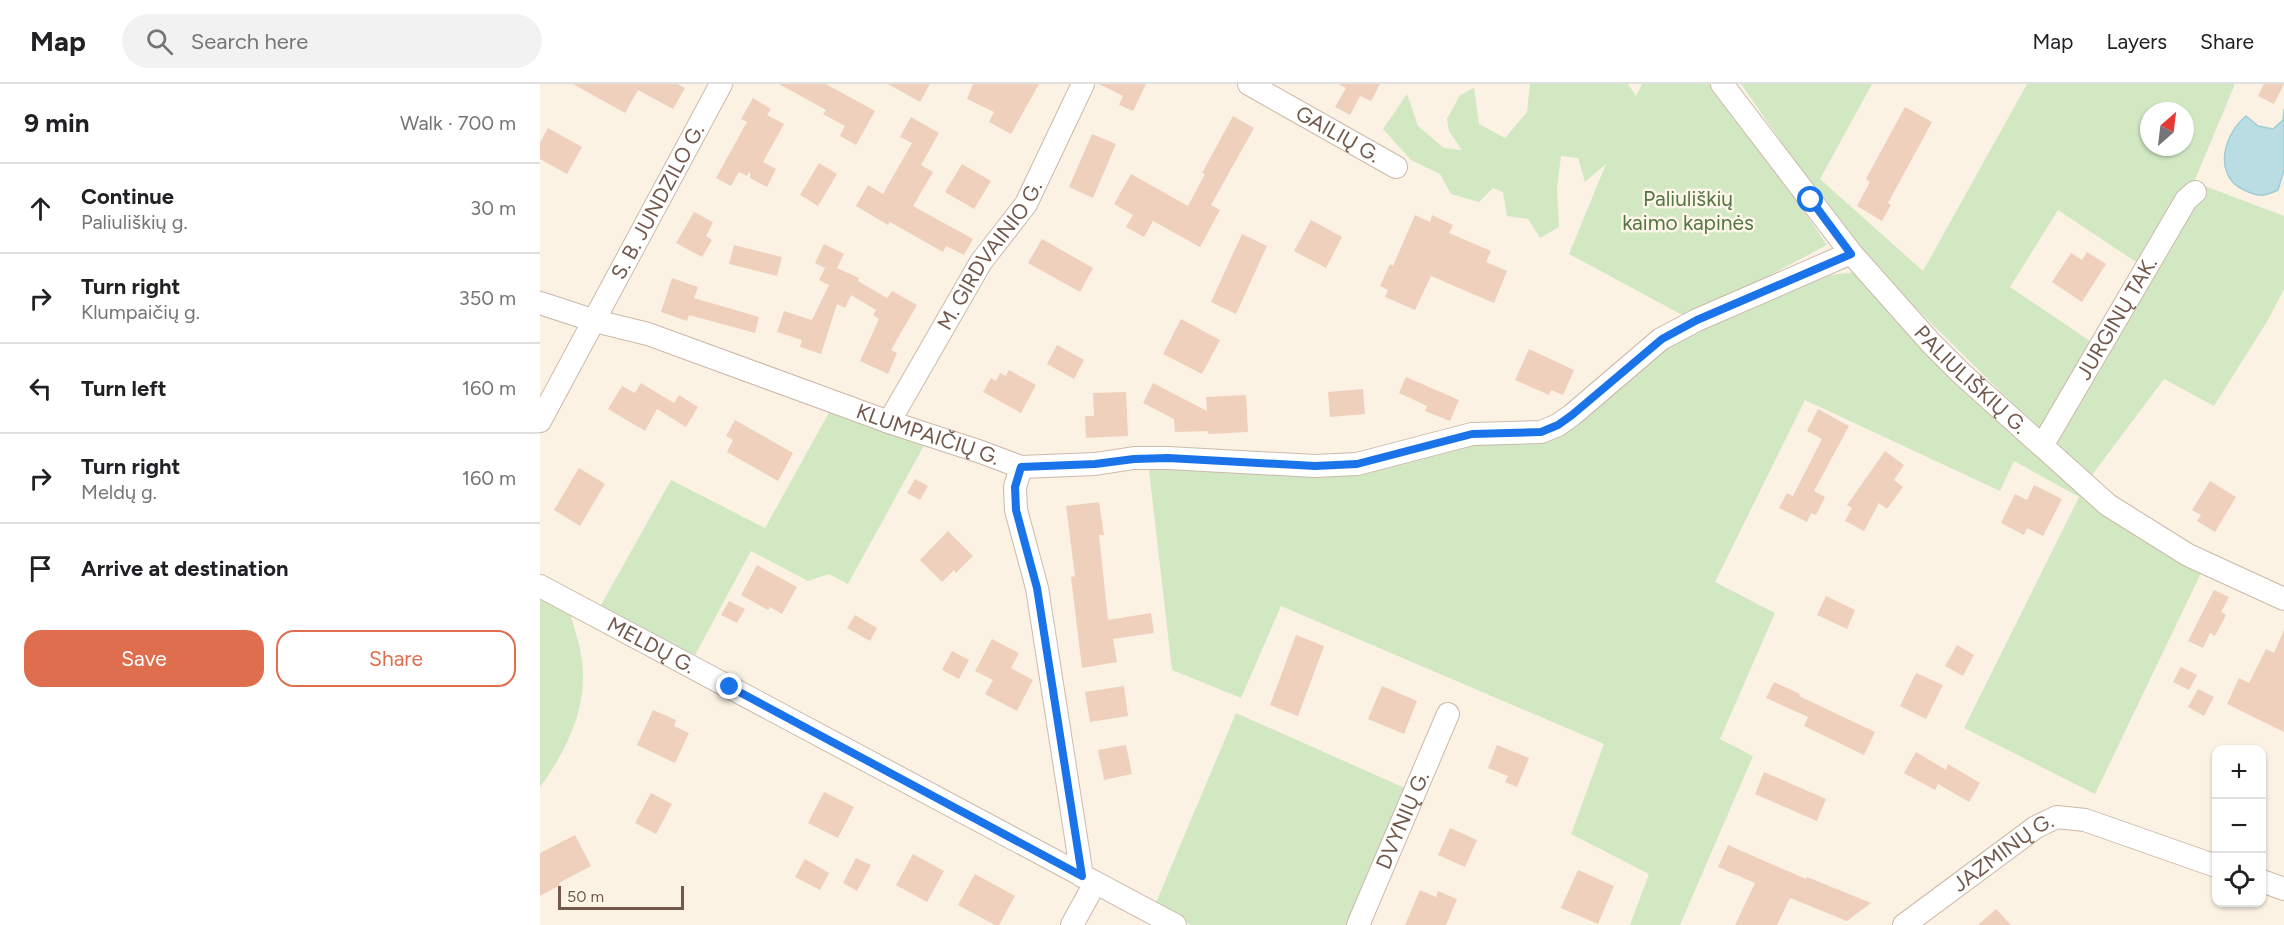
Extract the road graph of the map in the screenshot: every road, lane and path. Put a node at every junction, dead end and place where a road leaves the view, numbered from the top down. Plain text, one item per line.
1 (721, 84) edge
2 (1083, 84) edge
3 (1249, 84) edge
4 (1722, 84) edge
5 (1396, 167) dead end
6 (2195, 192) dead end
7 (1851, 254) junction
8 (540, 303) edge
9 (595, 321) junction
10 (540, 421) edge
11 (889, 422) junction
12 (2042, 446) junction
13 (1021, 467) junction
14 (540, 586) edge
15 (2284, 599) edge
16 (1448, 714) dead end
17 (2212, 864) edge
18 (1089, 880) junction
19 (2266, 882) edge
20 (2284, 889) edge
21 (1072, 925) edge
22 (1174, 925) edge
23 (1358, 925) edge
24 (1904, 925) edge

1 - 9 street, S. B. JUNDZILO G.
2 - 11 street, M. GIRDVAINIO G.
3 - 5 street, GAILIŲ G.
4 - 7 street, PALIULIŠKIŲ G.
6 - 12 street, JURGINŲ TAK.
7 - 12 street, PALIULIŠKIŲ G.
7 - 13 street, KLUMPAIČIŲ G.
8 - 9 street, KLUMPAIČIŲ G.
9 - 10 street, S. B. JUNDZILO G.
9 - 11 street, KLUMPAIČIŲ G.
11 - 13 street, KLUMPAIČIŲ G.
12 - 15 street, PALIULIŠKIŲ G.
13 - 18 street
14 - 18 street, MELDŲ G.
16 - 23 street, DVYNIŲ G.
17 - 24 street, JAZMINŲ G.
18 - 21 street
18 - 22 street, MELDŲ G.
19 - 20 street

